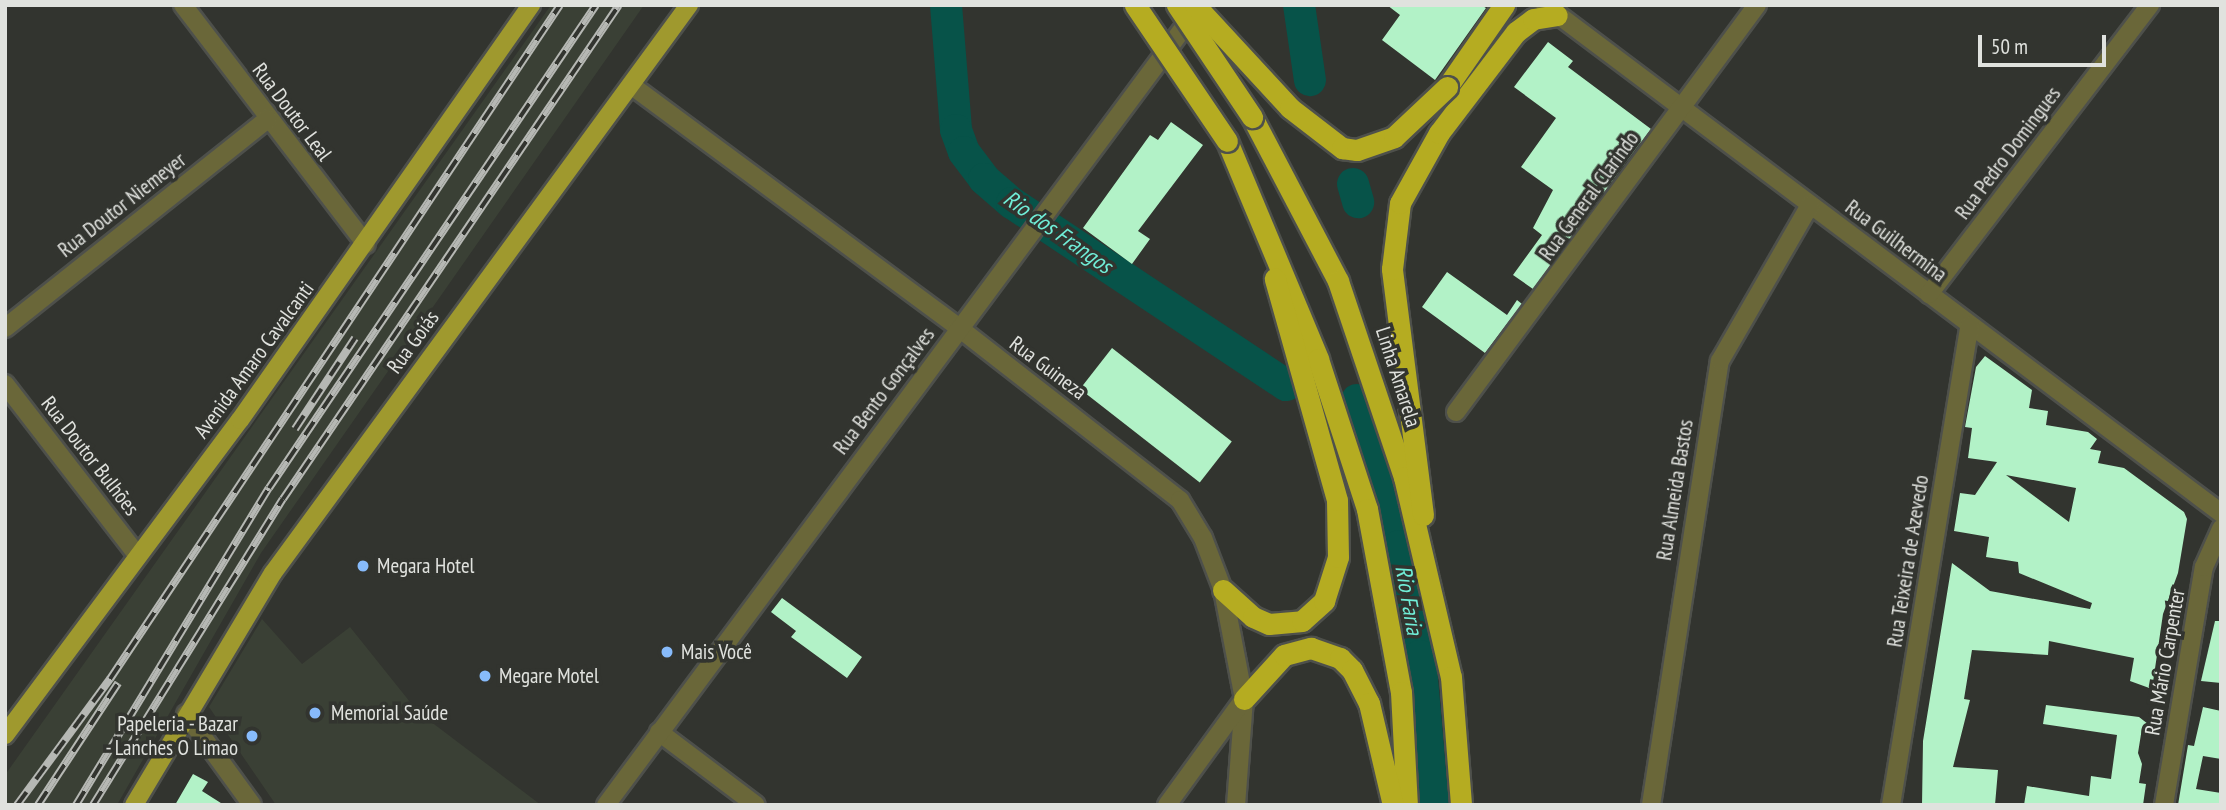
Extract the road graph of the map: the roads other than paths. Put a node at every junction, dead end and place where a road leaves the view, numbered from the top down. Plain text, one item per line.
1 (183, 5) edge
2 (531, 5) edge
3 (689, 5) edge
4 (1135, 5) edge
5 (1177, 5) edge
6 (1197, 5) edge
7 (1504, 5) edge
8 (1756, 5) edge
9 (2150, 5) edge
10 (1551, 10) edge
11 (631, 85) junction
12 (1682, 108) junction
13 (268, 119) junction
14 (1810, 205) junction
15 (1262, 226) junction
16 (366, 244) junction
17 (1929, 294) junction
18 (1970, 325) junction
19 (5, 328) edge
20 (959, 328) junction
21 (5, 384) edge
22 (1456, 412) dead end
23 (2221, 513) edge
24 (2221, 529) edge
25 (1423, 550) junction
26 (138, 556) junction
27 (1223, 590) junction
28 (1244, 699) junction
29 (186, 714) junction
30 (659, 732) junction
31 (5, 735) edge
32 (135, 805) edge
33 (252, 805) edge
34 (606, 805) edge
35 (756, 805) edge
36 (1167, 805) edge
37 (1236, 805) edge
38 (1392, 805) edge
39 (1407, 805) edge
40 (1461, 805) edge
41 (1651, 805) edge
42 (1891, 805) edge
43 (2164, 805) edge

1 - 13 street, Rua Doutor Leal
2 - 16 main road, Avenida Amaro Cavalcanti
3 - 11 main road, Rua Goiás
4 - 15 highway, bridge
5 - 25 highway, Linha Amarela, bridge
6 - 7 highway, bridge
6 - 20 street, Rua Bento Gonçalves
8 - 12 street, Rua General Clarindo
9 - 17 street, Rua Pedro Domingues
10 - 12 street, Rua Guilhermina
10 - 25 highway
11 - 20 street, Rua Guineza
11 - 29 main road, Rua Goiás
12 - 14 street, Rua Guilhermina
12 - 22 street, Rua General Clarindo
13 - 16 street, Rua Doutor Leal
13 - 19 street, Rua Doutor Niemeyer
14 - 17 street, Rua Guilhermina
14 - 41 street, Rua Almeida Bastos
15 - 27 highway
15 - 39 highway
16 - 26 main road, Avenida Amaro Cavalcanti
17 - 18 street, Rua Guilhermina
18 - 23 street, Rua Guilhermina
18 - 42 street, Rua Teixeira de Azevedo
20 - 27 street, Rua Guineza
20 - 30 street, Rua Bento Gonçalves
21 - 26 street, Rua Doutor Bulhões
24 - 43 street, Rua Mário Carpenter
25 - 40 highway, Linha Amarela
26 - 31 main road, Avenida Amaro Cavalcanti
27 - 28 street, Rua Guineza
28 - 36 street
28 - 37 street, Rua Guineza
28 - 38 highway
29 - 32 main road, Rua Goiás
29 - 33 street
30 - 34 street, Rua Bento Gonçalves
30 - 35 street

